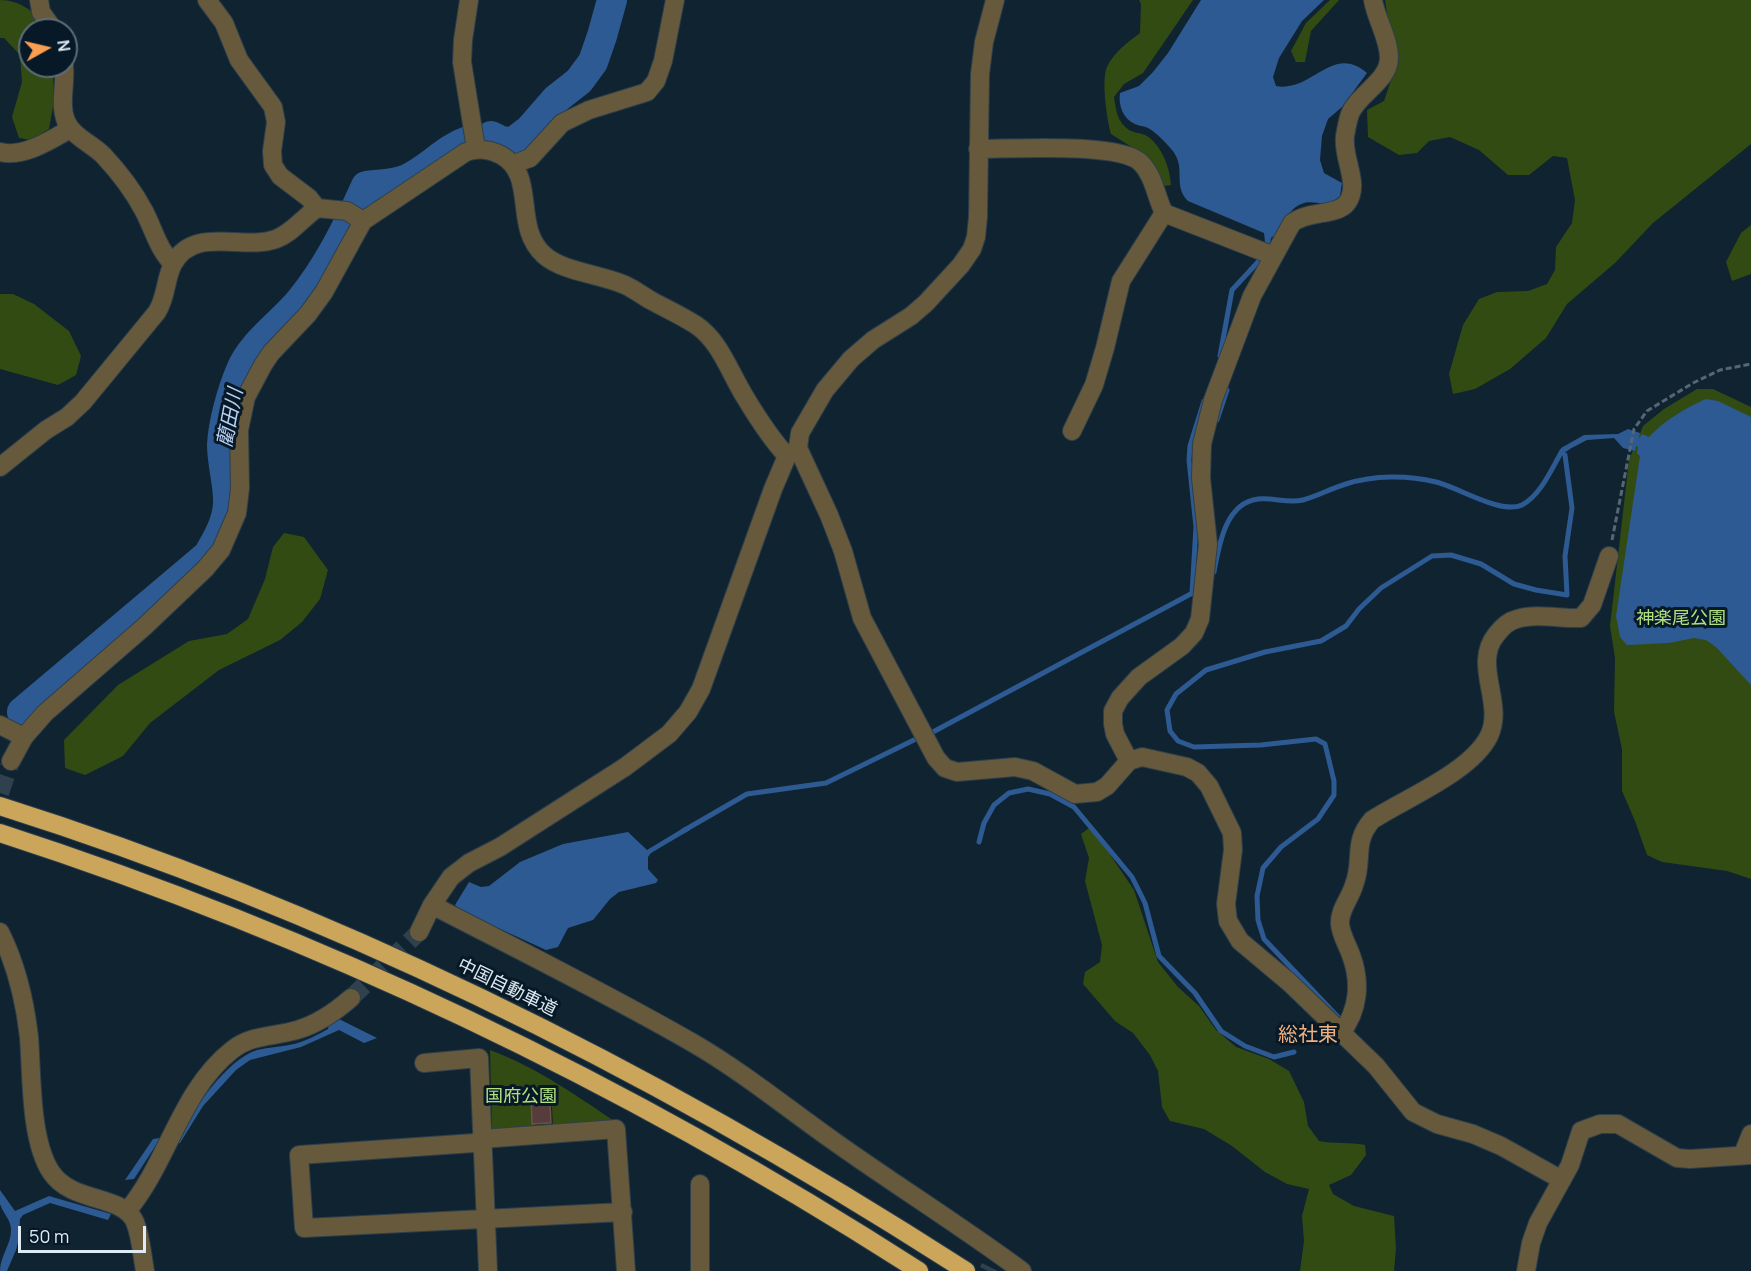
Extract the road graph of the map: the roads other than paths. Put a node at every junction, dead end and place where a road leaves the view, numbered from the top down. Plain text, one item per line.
1 (39, 0) edge
2 (207, 0) edge
3 (217, 0) edge
4 (469, 0) edge
5 (675, 0) edge
6 (995, 0) edge
7 (1373, 0) edge
8 (45, 18) edge
9 (224, 22) junction
10 (64, 78) edge
11 (70, 129) junction
12 (476, 149) junction
13 (978, 149) junction
14 (0, 152) edge
15 (514, 164) junction
16 (317, 208) junction
17 (1164, 213) junction
18 (356, 216) junction
19 (1274, 256) junction
20 (173, 264) junction
21 (1072, 432) dead end
22 (793, 452) junction
23 (0, 467) edge
24 (1609, 556) road end
25 (0, 725) edge
26 (24, 737) junction
27 (11, 761) tunnel mouth
28 (1129, 761) junction
29 (0, 806) edge
30 (0, 833) edge
31 (432, 905) junction
32 (0, 932) edge
33 (419, 932) tunnel mouth
34 (351, 998) tunnel mouth
35 (1341, 1033) junction
36 (424, 1063) dead end
37 (1751, 1134) edge
38 (482, 1139) junction
39 (1747, 1155) edge
40 (1562, 1180) junction
41 (700, 1184) dead end
42 (128, 1210) junction
43 (623, 1212) junction
44 (486, 1219) junction
45 (145, 1271) edge
46 (488, 1271) edge
47 (626, 1271) edge
48 (700, 1271) edge
49 (919, 1271) edge
50 (966, 1271) edge
51 (1022, 1271) edge
52 (1527, 1271) edge

1 - 8 street
2 - 9 street
3 - 9 street
4 - 12 street
5 - 15 street
6 - 13 street
7 - 19 street
9 - 16 street
10 - 11 street
11 - 14 street
11 - 20 street
12 - 15 street
12 - 18 street
13 - 17 street
13 - 22 street
15 - 22 street
16 - 18 street
16 - 20 street
17 - 19 street
17 - 21 street
18 - 26 street
19 - 28 street
20 - 23 street
22 - 28 street
22 - 31 street
24 - 35 street
25 - 26 street
26 - 27 street
28 - 35 street
29 - 50 highway, 中国自動車道
30 - 49 highway
31 - 33 street
31 - 51 street
32 - 42 street
34 - 42 street
35 - 40 street
36 - 38 street
37 - 39 street
38 - 43 street
38 - 44 street
38 - 44 street
39 - 40 street
40 - 52 street
41 - 48 street
42 - 45 street
43 - 44 street
43 - 47 street
44 - 46 street

